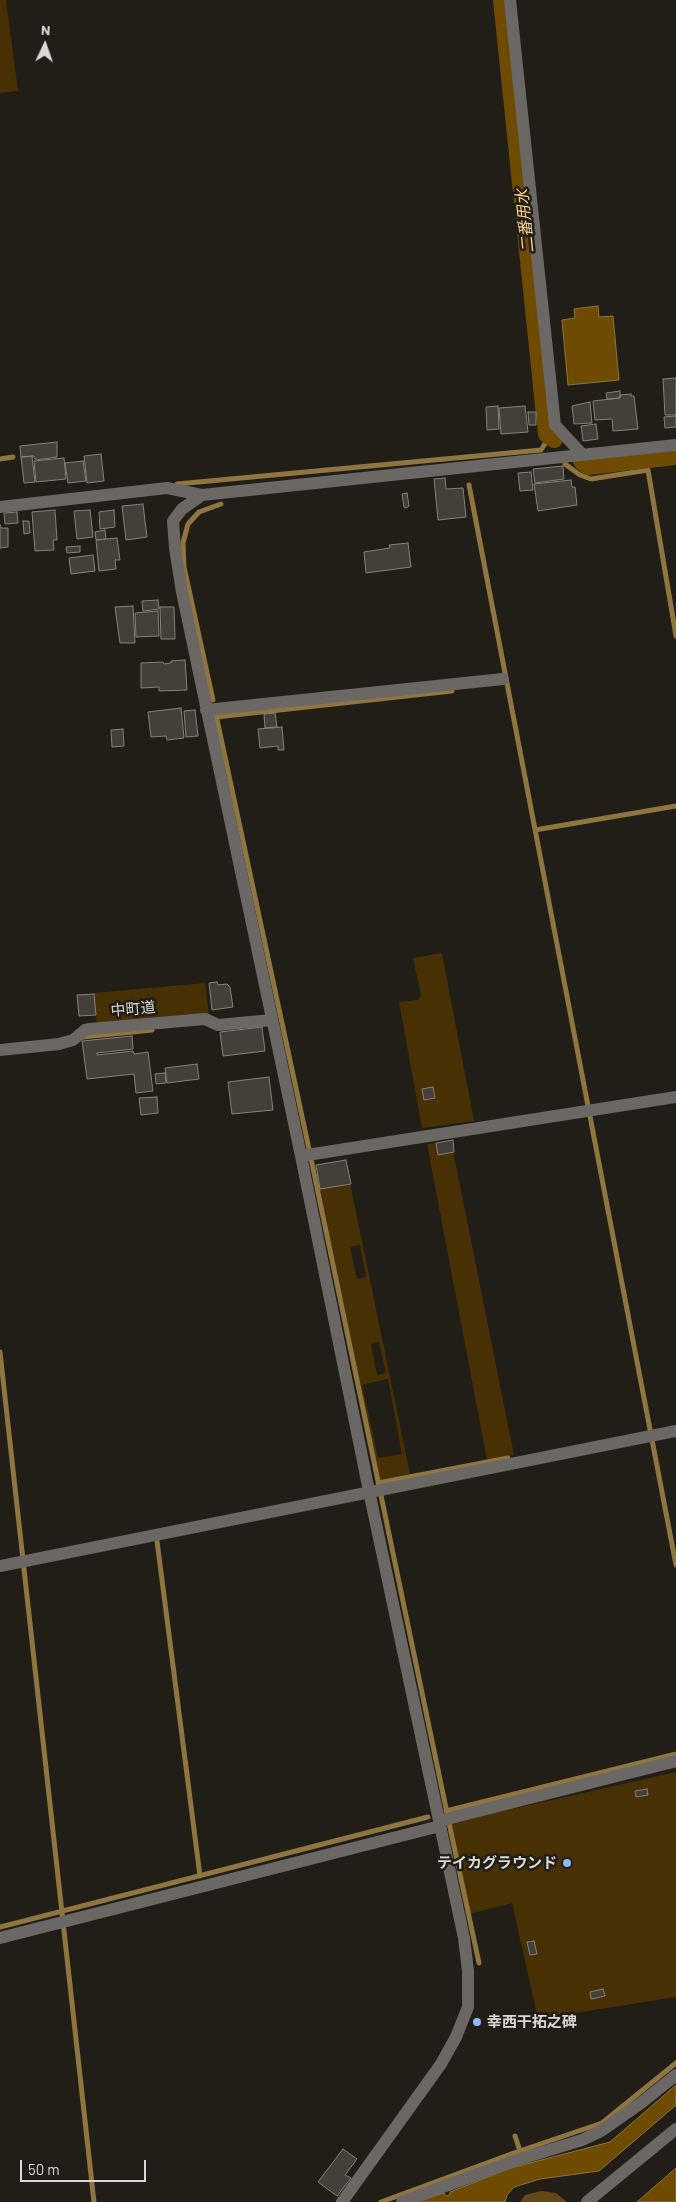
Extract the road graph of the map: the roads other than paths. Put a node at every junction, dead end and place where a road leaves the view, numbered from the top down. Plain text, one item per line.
1 (510, 0) edge
2 (676, 444) edge
3 (582, 453) junction
4 (202, 495) junction
5 (0, 507) edge
6 (503, 679) dead end
7 (206, 710) junction
8 (272, 1020) junction
9 (0, 1050) edge
10 (676, 1097) edge
11 (307, 1155) junction
12 (676, 1431) edge
13 (376, 1490) junction
14 (0, 1566) edge
15 (676, 1761) edge
16 (439, 1823) junction
17 (0, 1938) edge
18 (676, 2075) edge
19 (676, 2129) edge
20 (342, 2202) edge
21 (402, 2202) edge
22 (587, 2202) edge

1 - 3 street
2 - 3 street
3 - 4 street
4 - 5 street
4 - 7 street
6 - 7 street
7 - 8 street
8 - 9 street, 中町道
8 - 11 street
10 - 11 street
11 - 13 street
12 - 13 street
13 - 14 street
13 - 16 street
15 - 16 street
16 - 17 street
16 - 20 street
18 - 21 street
19 - 22 street

